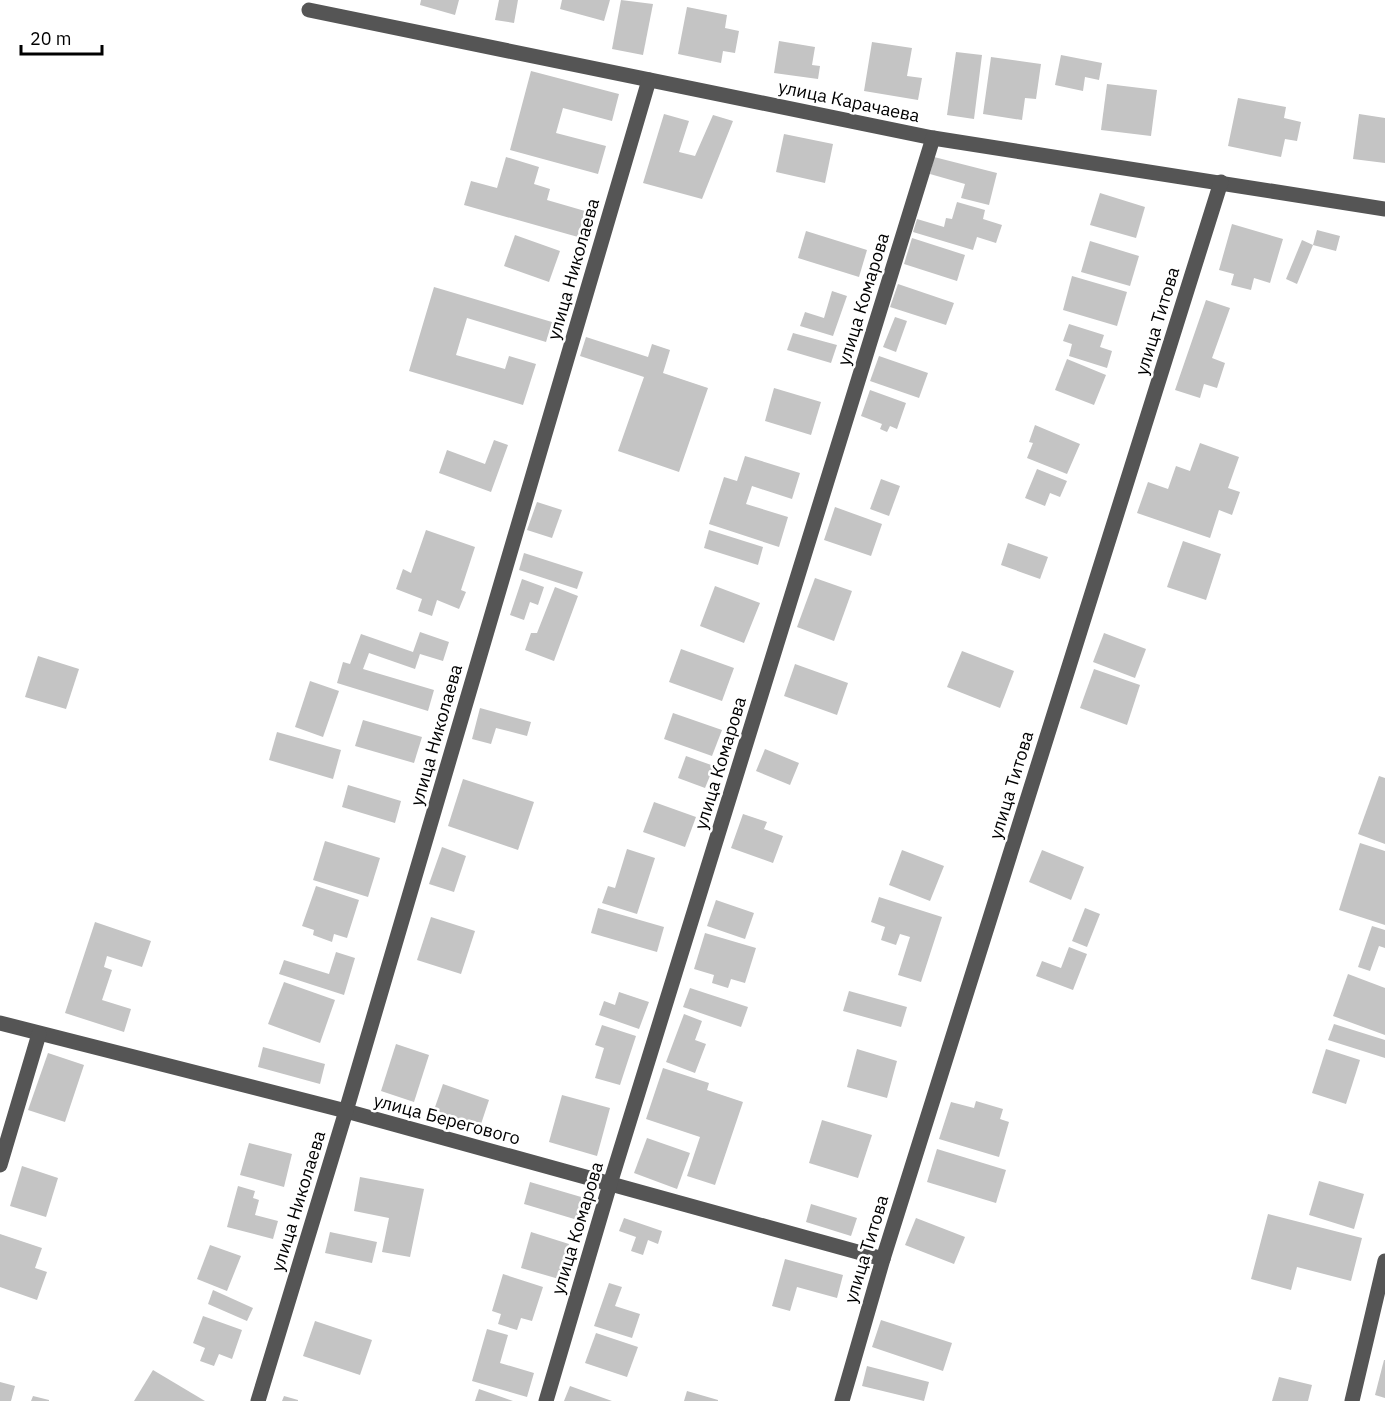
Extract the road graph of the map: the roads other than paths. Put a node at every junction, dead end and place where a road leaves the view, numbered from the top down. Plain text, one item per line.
1 (309, 10) dead end
2 (649, 80) junction
3 (933, 138) junction
4 (1221, 182) junction
5 (1385, 209) edge
6 (0, 1023) edge
7 (39, 1034) junction
8 (346, 1111) junction
9 (0, 1165) edge
10 (610, 1184) junction
11 (883, 1259) junction
12 (1385, 1261) edge
13 (258, 1401) edge
14 (546, 1401) edge
15 (842, 1401) edge
16 (1352, 1401) edge

1 - 2 street, улица Карачаева
2 - 3 street, улица Карачаева
2 - 8 street, улица Николаева
3 - 4 street, улица Карачаева
3 - 10 street, улица Комарова
4 - 5 street, улица Карачаева
4 - 11 street, улица Титова
6 - 7 street, улица Берегового
7 - 8 street, улица Берегового
7 - 9 street
8 - 10 street, улица Берегового
8 - 13 street, улица Николаева
10 - 11 street, улица Берегового
10 - 14 street, улица Комарова
11 - 15 street, улица Титова
12 - 16 street

